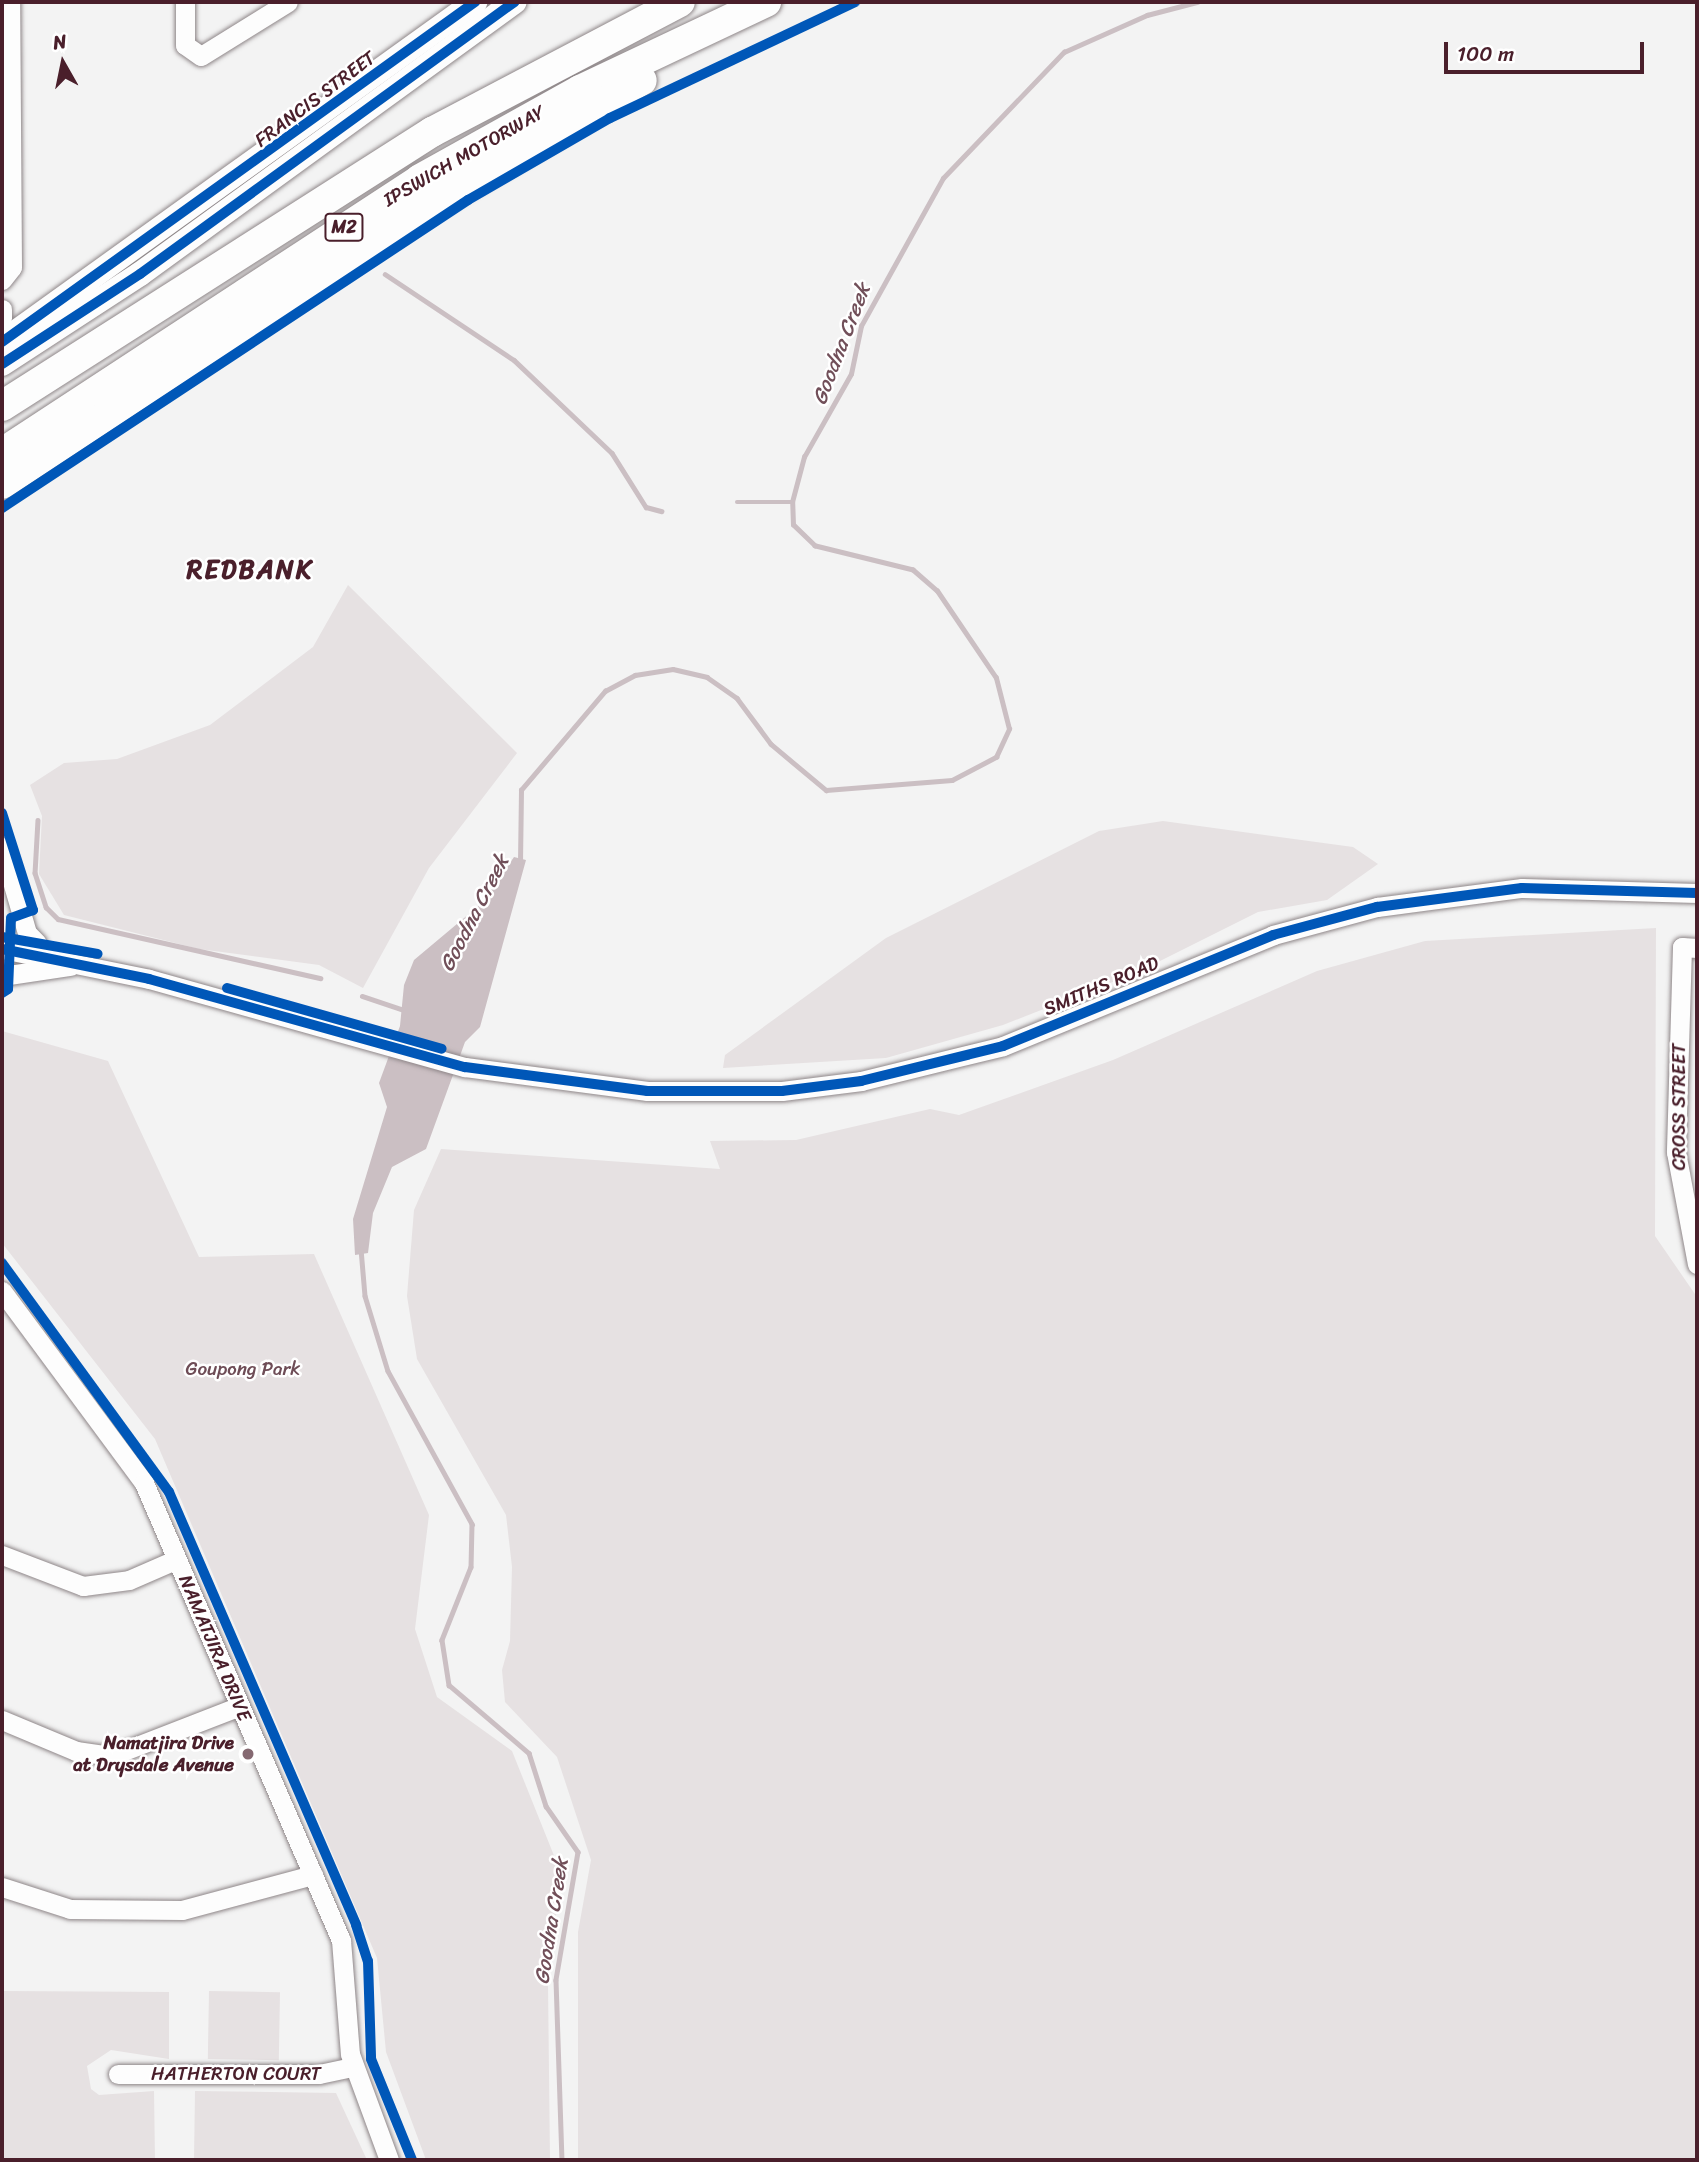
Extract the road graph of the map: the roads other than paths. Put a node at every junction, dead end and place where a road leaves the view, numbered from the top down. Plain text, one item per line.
1 (10, 2) edge
2 (185, 2) edge
3 (288, 2) edge
4 (475, 2) edge
5 (515, 2) edge
6 (680, 2) edge
7 (766, 2) edge
8 (704, 30) junction
9 (6, 50) edge
10 (7, 273) edge
11 (2, 309) edge
12 (2, 318) edge
13 (2, 342) edge
14 (2, 364) edge
15 (2, 406) edge
16 (2, 453) edge
17 (2, 484) edge
18 (2, 847) edge
19 (1697, 893) edge
20 (2, 937) edge
21 (37, 943) junction
22 (1690, 947) edge
23 (2, 949) edge
24 (85, 963) junction
25 (2, 976) edge
26 (384, 1039) junction
27 (1697, 1264) edge
28 (2, 1291) edge
29 (2, 1541) edge
30 (7, 1558) edge
31 (177, 1559) junction
32 (240, 1706) junction
33 (2, 1720) edge
34 (313, 1875) junction
35 (2, 1887) edge
36 (353, 2067) junction
37 (118, 2074) dead end
38 (389, 2160) edge

1 - 9 street
2 - 3 street
4 - 13 main road, FRANCIS STREET
5 - 14 main road, FRANCIS STREET
6 - 15 highway, IPSWICH MOTORWAY / M2
7 - 8 highway, IPSWICH MOTORWAY / M2
8 - 16 highway, IPSWICH MOTORWAY / M2
8 - 17 highway
9 - 10 street
11 - 12 street
18 - 21 street
19 - 26 street, SMITHS ROAD
20 - 21 street, SMITHS ROAD
21 - 26 street, SMITHS ROAD
22 - 27 street, CROSS STREET
23 - 24 street, SMITHS ROAD
24 - 25 street
24 - 26 street, SMITHS ROAD
28 - 31 street, NAMATJIRA DRIVE
29 - 30 street
30 - 31 street
31 - 32 street, NAMATJIRA DRIVE
32 - 33 street
32 - 34 street, NAMATJIRA DRIVE
34 - 35 street
34 - 36 street, NAMATJIRA DRIVE
36 - 37 street, HATHERTON COURT
36 - 38 street, NAMATJIRA DRIVE

